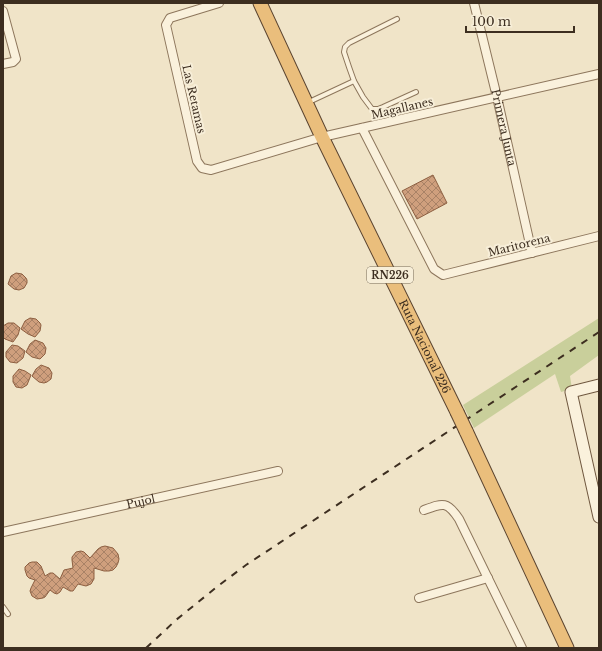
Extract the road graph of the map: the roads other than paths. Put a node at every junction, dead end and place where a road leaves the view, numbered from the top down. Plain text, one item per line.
1 (219, 3) edge
2 (260, 3) edge
3 (474, 3) edge
4 (3, 11) edge
5 (397, 19) dead end
6 (3, 64) edge
7 (599, 74) edge
8 (354, 81) junction
9 (416, 92) dead end
10 (497, 97) junction
11 (306, 103) junction
12 (362, 128) junction
13 (322, 137) junction
14 (211, 170) joint
15 (599, 236) edge
16 (532, 253) junction
17 (599, 385) edge
18 (278, 471) dead end
19 (424, 510) dead end
20 (599, 517) edge
21 (3, 532) edge
22 (488, 578) junction
23 (419, 598) dead end
24 (3, 607) edge
25 (8, 614) dead end
26 (522, 648) edge
27 (567, 648) edge

1 - 14 street, Las Retamas
2 - 11 highway, Ruta Nacional 226 / RN226
3 - 10 street, Primera Junta
4 - 6 street
5 - 8 lane
7 - 10 street, Magallanes
8 - 9 lane
8 - 11 lane
10 - 12 street, Magallanes
10 - 16 street, Primera Junta
11 - 13 highway, Ruta Nacional 226 / RN226
12 - 13 street, Magallanes
12 - 16 street, Maritorena
13 - 14 street, Magallanes
13 - 27 highway, Ruta Nacional 226 / RN226, bridge
15 - 16 street, Maritorena
17 - 20 main road
18 - 21 street, Pujol
19 - 22 street
22 - 23 street
22 - 26 street
24 - 25 lane

